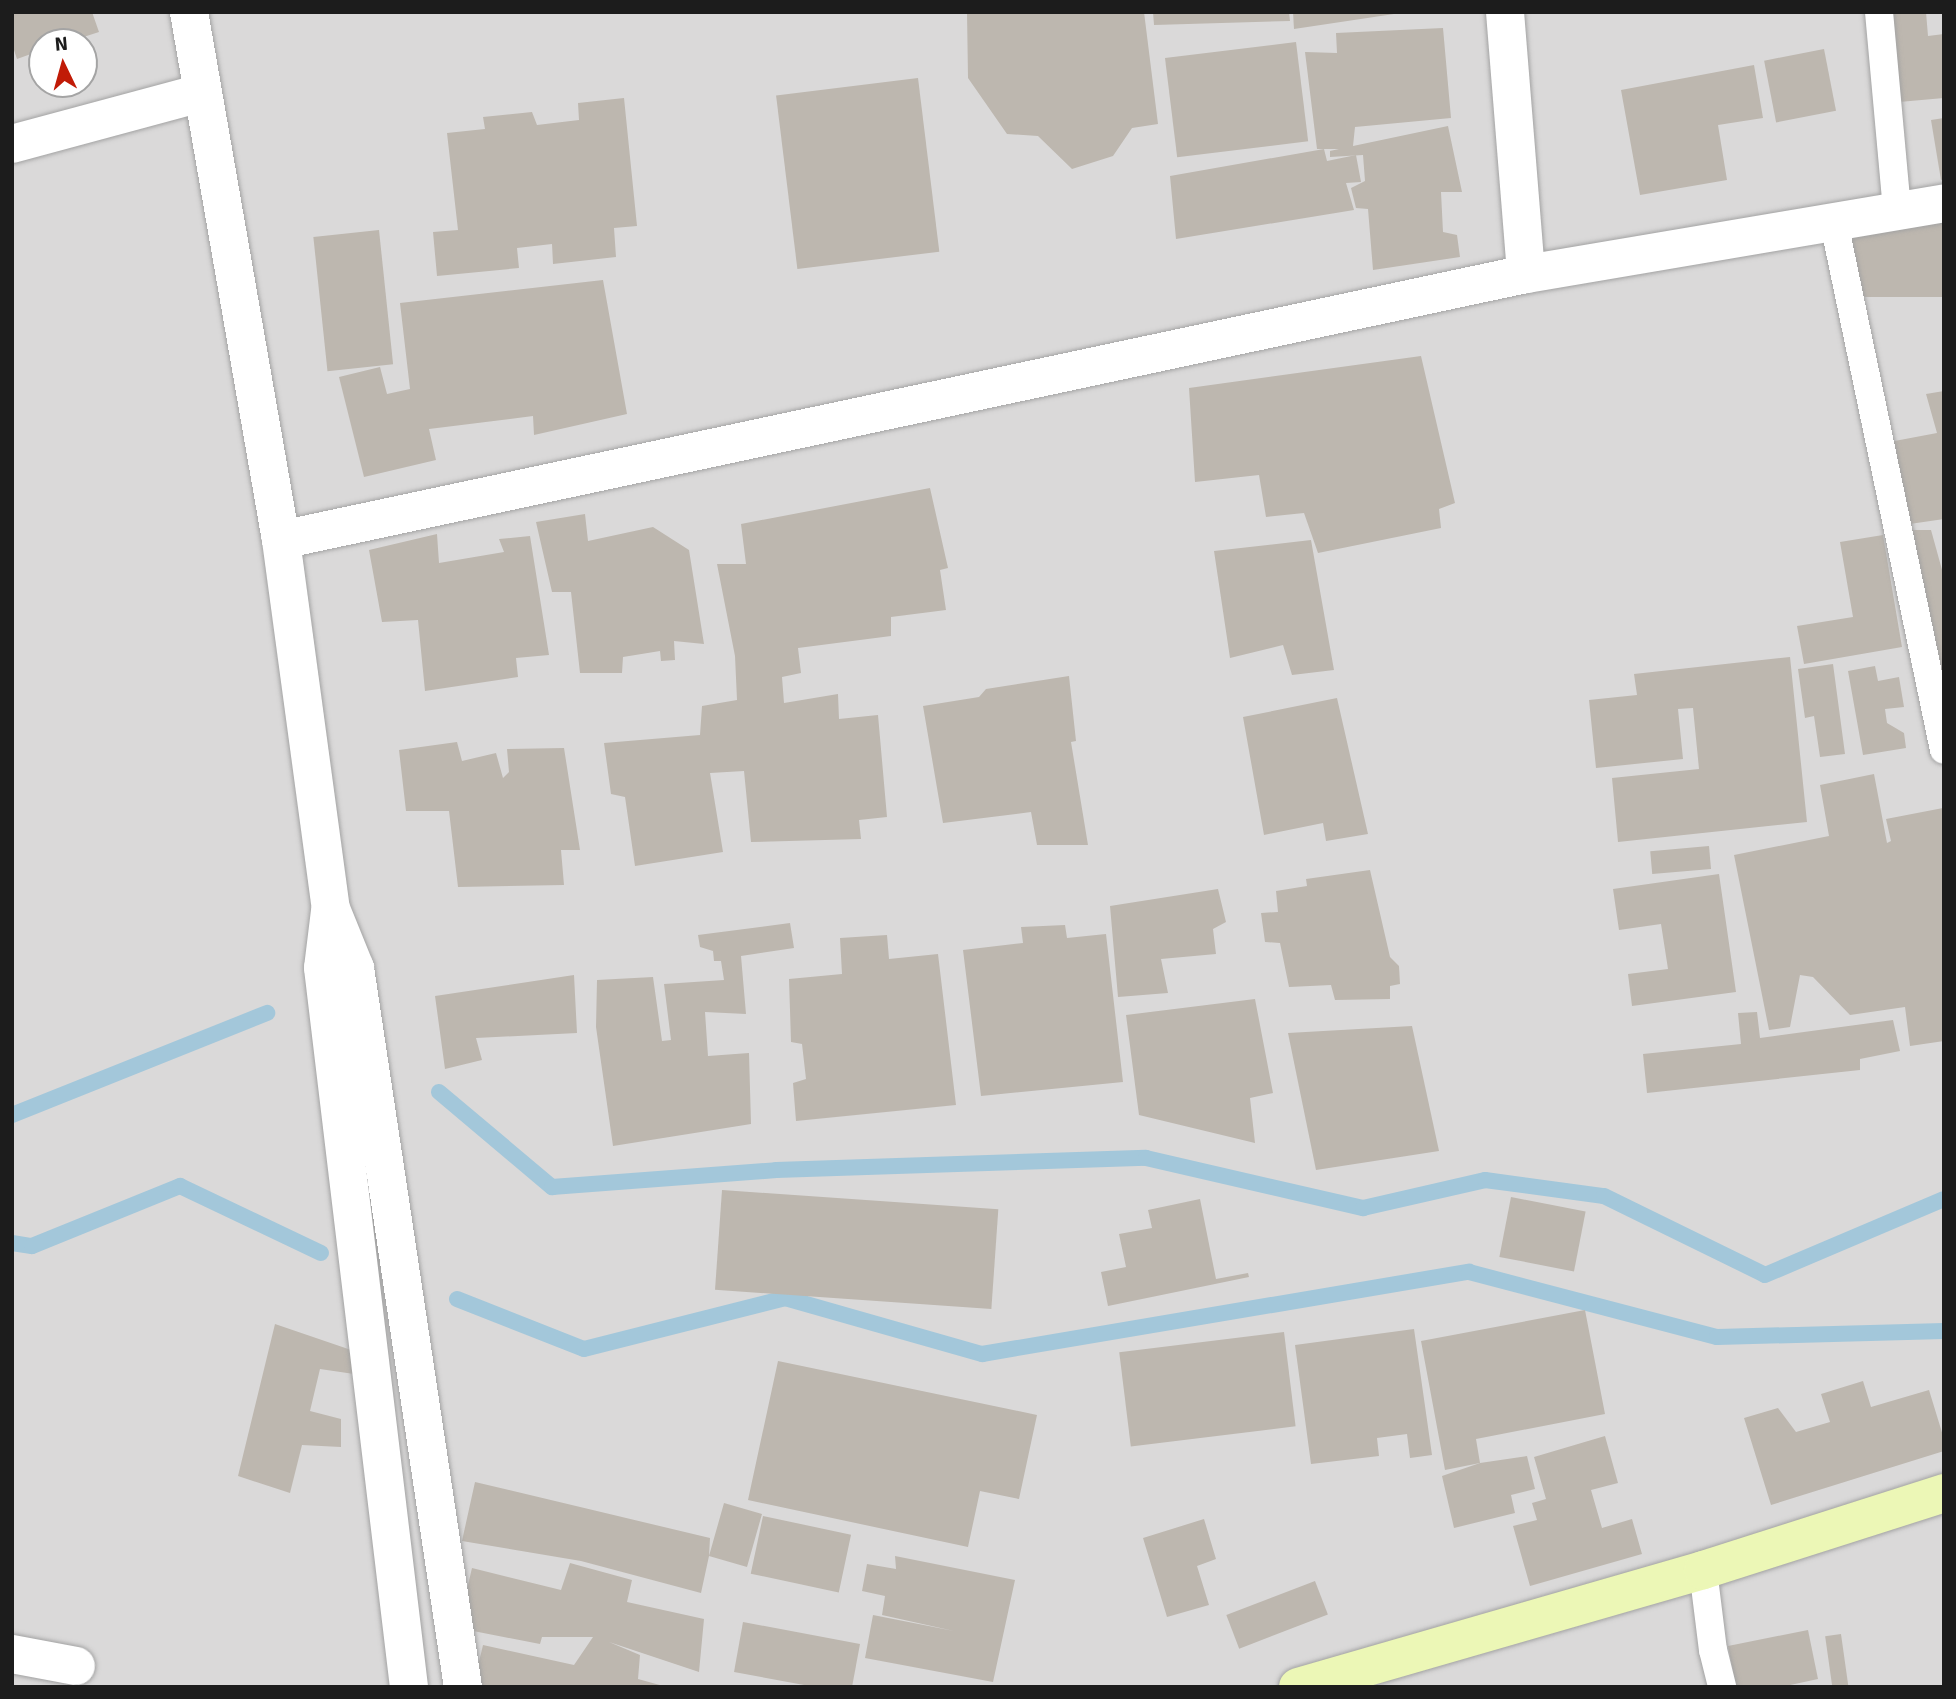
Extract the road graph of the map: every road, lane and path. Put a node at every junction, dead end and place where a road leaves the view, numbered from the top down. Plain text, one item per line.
1 (189, 12) edge
2 (1505, 12) edge
3 (1879, 12) edge
4 (201, 93) junction
5 (12, 144) edge
6 (1944, 203) edge
7 (1897, 210) junction
8 (1834, 223) junction
9 (1527, 274) junction
10 (281, 540) junction
11 (1944, 750) edge
12 (331, 909) junction
13 (1944, 1493) edge
14 (1703, 1570) junction
15 (12, 1654) edge
16 (76, 1666) dead end
17 (409, 1687) edge
18 (463, 1687) edge
19 (1298, 1687) edge
20 (1722, 1687) edge

1 - 4 street
2 - 9 street
3 - 7 lane
4 - 5 street
4 - 10 street
6 - 7 street
7 - 8 street
8 - 9 street
8 - 11 lane
9 - 10 street
10 - 12 street
12 - 17 street
12 - 18 street
13 - 14 main road
14 - 19 main road
14 - 20 lane
15 - 16 street

